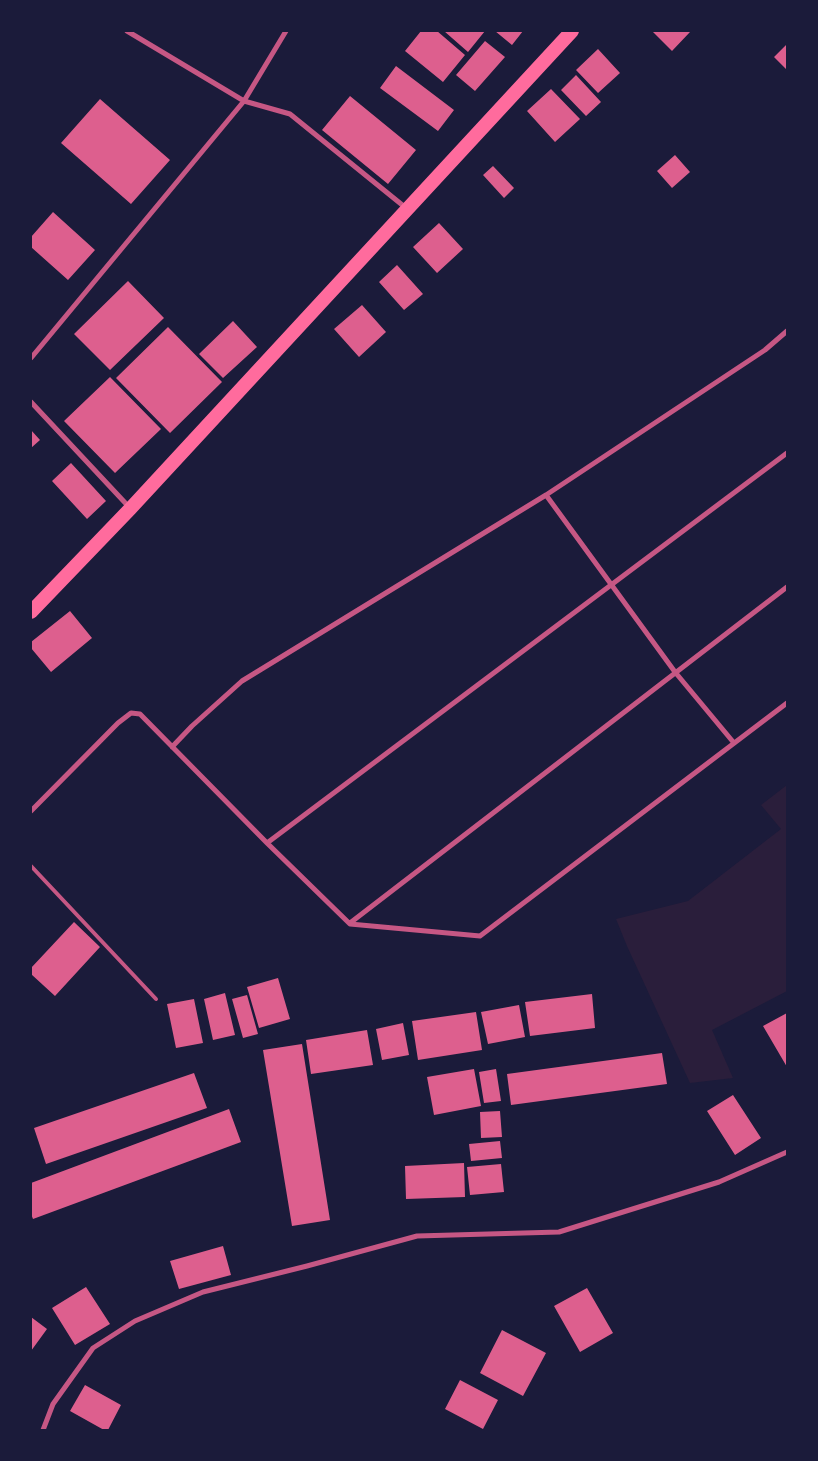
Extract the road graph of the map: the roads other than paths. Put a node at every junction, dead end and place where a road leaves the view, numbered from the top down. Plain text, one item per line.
1 (127, 31) edge
2 (286, 31) edge
3 (572, 31) edge
4 (244, 101) junction
5 (407, 209) junction
6 (787, 331) edge
7 (31, 358) edge
8 (31, 402) edge
9 (787, 454) edge
10 (546, 495) junction
11 (130, 509) junction
12 (612, 585) junction
13 (787, 587) edge
14 (31, 612) edge
15 (676, 672) junction
16 (787, 703) edge
17 (734, 743) junction
18 (172, 748) junction
19 (31, 811) edge
20 (267, 843) junction
21 (31, 866) edge
22 (350, 924) junction
23 (156, 999) dead end
24 (787, 1152) edge
25 (42, 1430) edge

1 - 4 street
2 - 4 street
3 - 5 highway
4 - 5 street
4 - 7 street
5 - 11 highway
6 - 10 street
8 - 11 street
9 - 12 street
10 - 12 street
10 - 18 street
11 - 14 highway
12 - 15 street
12 - 20 street
13 - 15 street
15 - 17 street
15 - 22 street
16 - 17 street
17 - 22 street
18 - 19 street
18 - 20 street
20 - 22 street
21 - 23 lane
24 - 25 street

